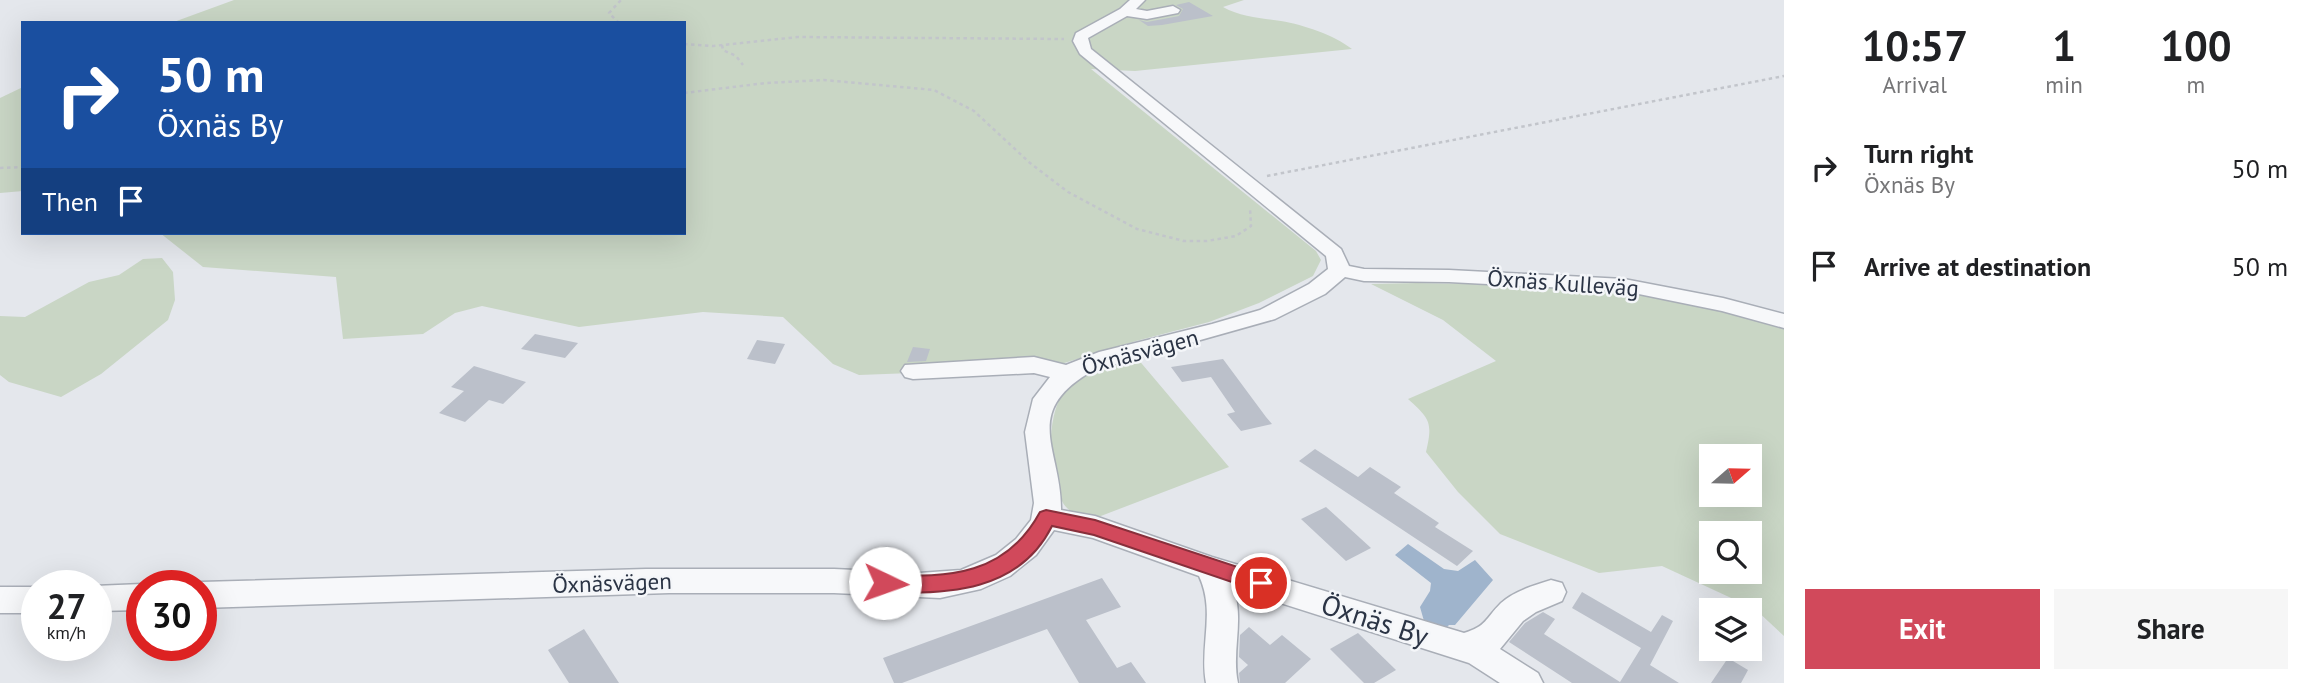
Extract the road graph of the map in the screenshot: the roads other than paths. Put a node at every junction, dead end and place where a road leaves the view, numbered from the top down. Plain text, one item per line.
1 (1132, 6) edge
2 (1173, 10) dead end
3 (1339, 270) junction
4 (1784, 321) edge
5 (913, 371) dead end
6 (1066, 373) junction
7 (1046, 518) junction
8 (1209, 568) junction
9 (1551, 592) dead end
10 (217, 594) edge
11 (0, 600) edge
12 (21, 600) edge
13 (1461, 648) junction
14 (1222, 683) edge
15 (1527, 683) edge

1 - 2 street
1 - 3 street
3 - 4 street, Öxnäs Kulleväg
3 - 6 street, Öxnäsvägen
5 - 6 street
6 - 7 street, Öxnäsvägen
7 - 8 street, Öxnäs By
7 - 10 street, Öxnäsvägen
8 - 13 street, Öxnäs By
8 - 14 street
9 - 13 street
11 - 12 street
13 - 15 street, Öxnäs By

